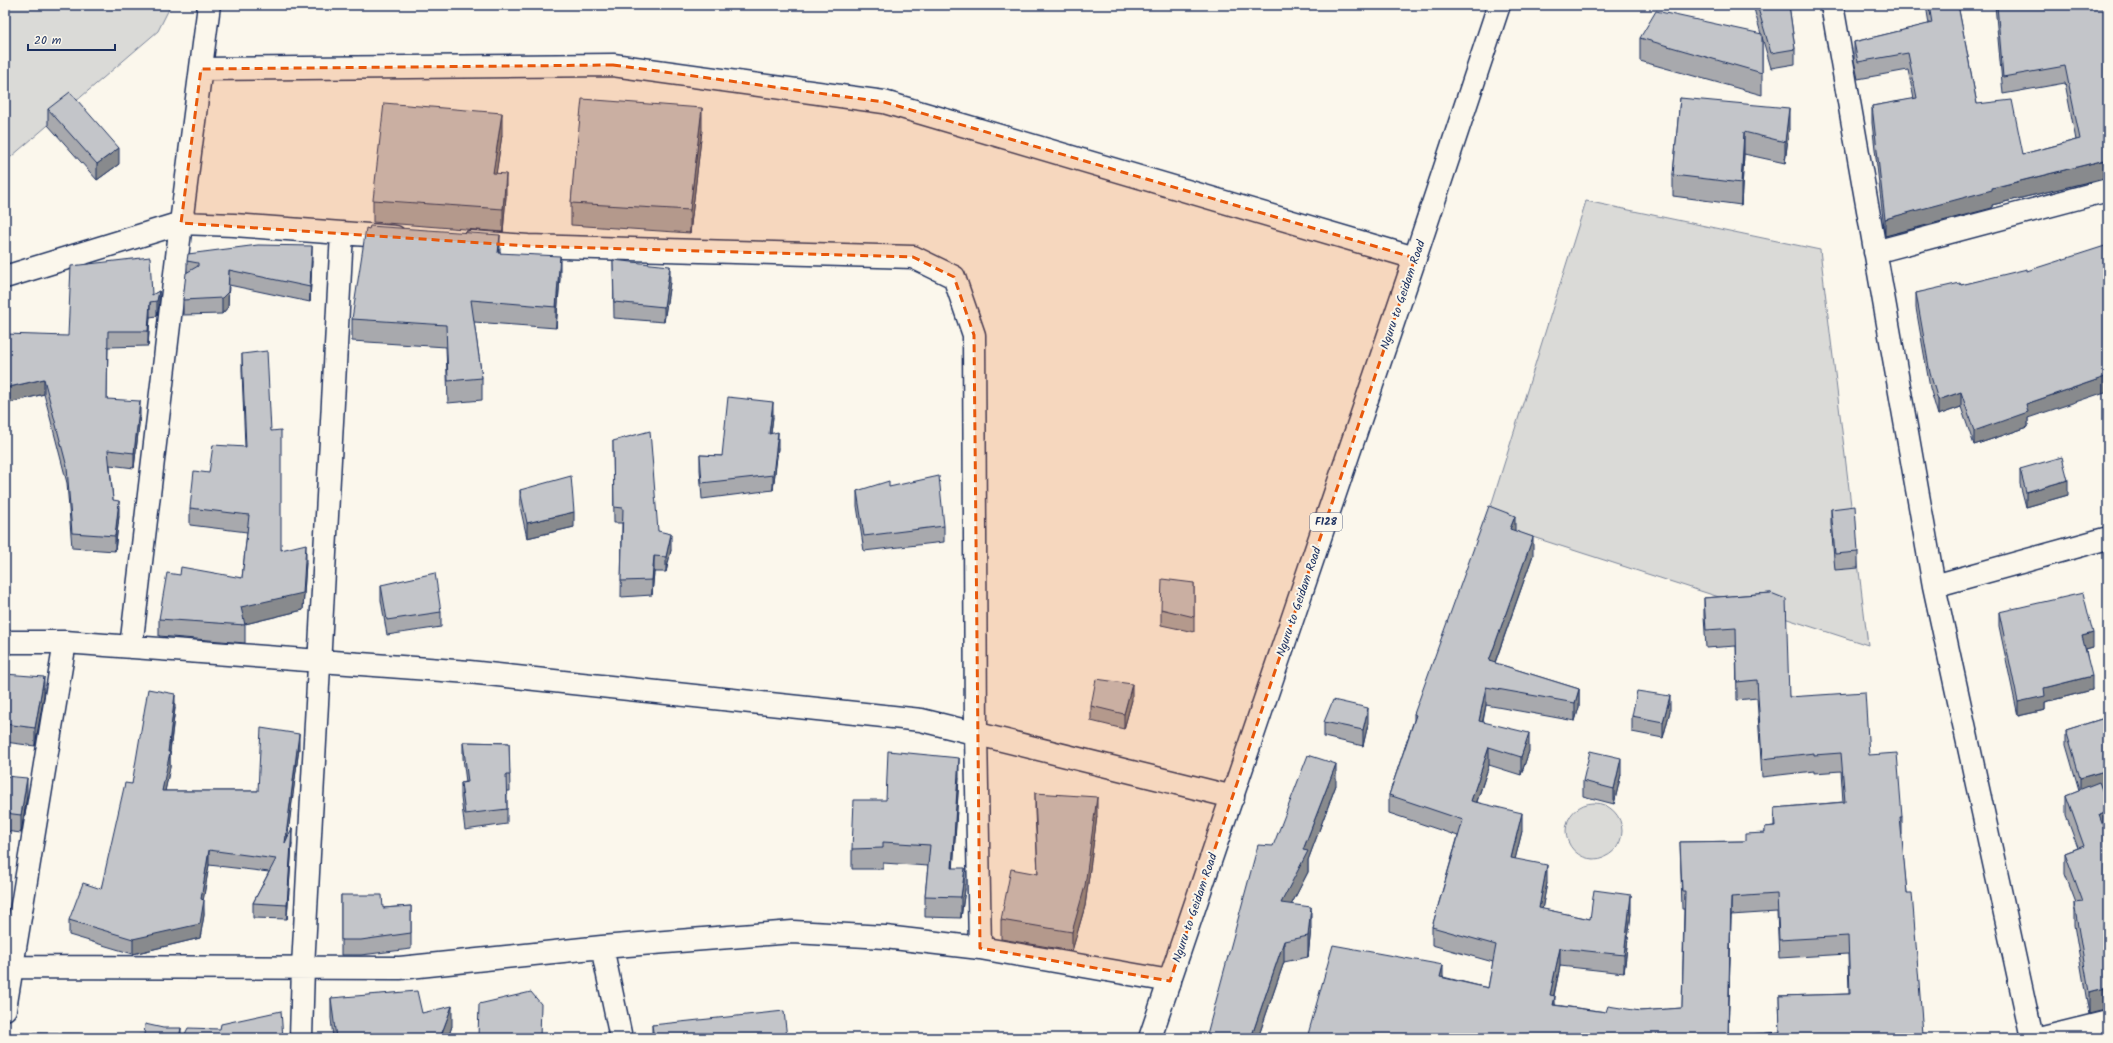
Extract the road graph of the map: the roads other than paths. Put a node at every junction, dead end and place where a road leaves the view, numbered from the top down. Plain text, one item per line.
1 (209, 5) edge
2 (1498, 5) edge
3 (1832, 5) edge
4 (201, 69) junction
5 (2108, 190) edge
6 (181, 223) junction
7 (342, 233) junction
8 (412, 238) edge
9 (450, 241) edge
10 (1875, 252) junction
11 (1415, 258) junction
12 (5, 277) edge
13 (2108, 538) edge
14 (1934, 586) junction
15 (5, 642) edge
16 (65, 642) junction
17 (131, 647) junction
18 (319, 662) junction
19 (976, 734) junction
20 (1233, 797) junction
21 (11, 932) edge
22 (602, 946) junction
23 (980, 948) junction
24 (12, 967) junction
25 (302, 967) junction
26 (1170, 981) junction
27 (5, 1009) edge
28 (2108, 1022) edge
29 (301, 1038) edge
30 (621, 1038) edge
31 (1150, 1038) edge
32 (2032, 1038) edge
33 (2043, 1038) edge

1 - 4 street
2 - 11 street, Nguru to Geidam Road / F128
3 - 10 street
4 - 6 street
4 - 11 street
5 - 10 street
6 - 7 street
6 - 12 street
6 - 17 street
7 - 8 street
7 - 18 street
9 - 19 street
10 - 14 street
11 - 20 street, Nguru to Geidam Road / F128
13 - 14 street
14 - 32 street
15 - 16 street
16 - 17 street
16 - 21 street
17 - 18 street
18 - 19 street
18 - 25 street
19 - 20 street
19 - 23 street
20 - 26 street, Nguru to Geidam Road / F128
21 - 24 street
22 - 23 street
22 - 25 street
22 - 30 street
23 - 26 street
24 - 25 street
24 - 27 street
25 - 29 street
26 - 31 street, Nguru to Geidam Road / F128
28 - 33 street

